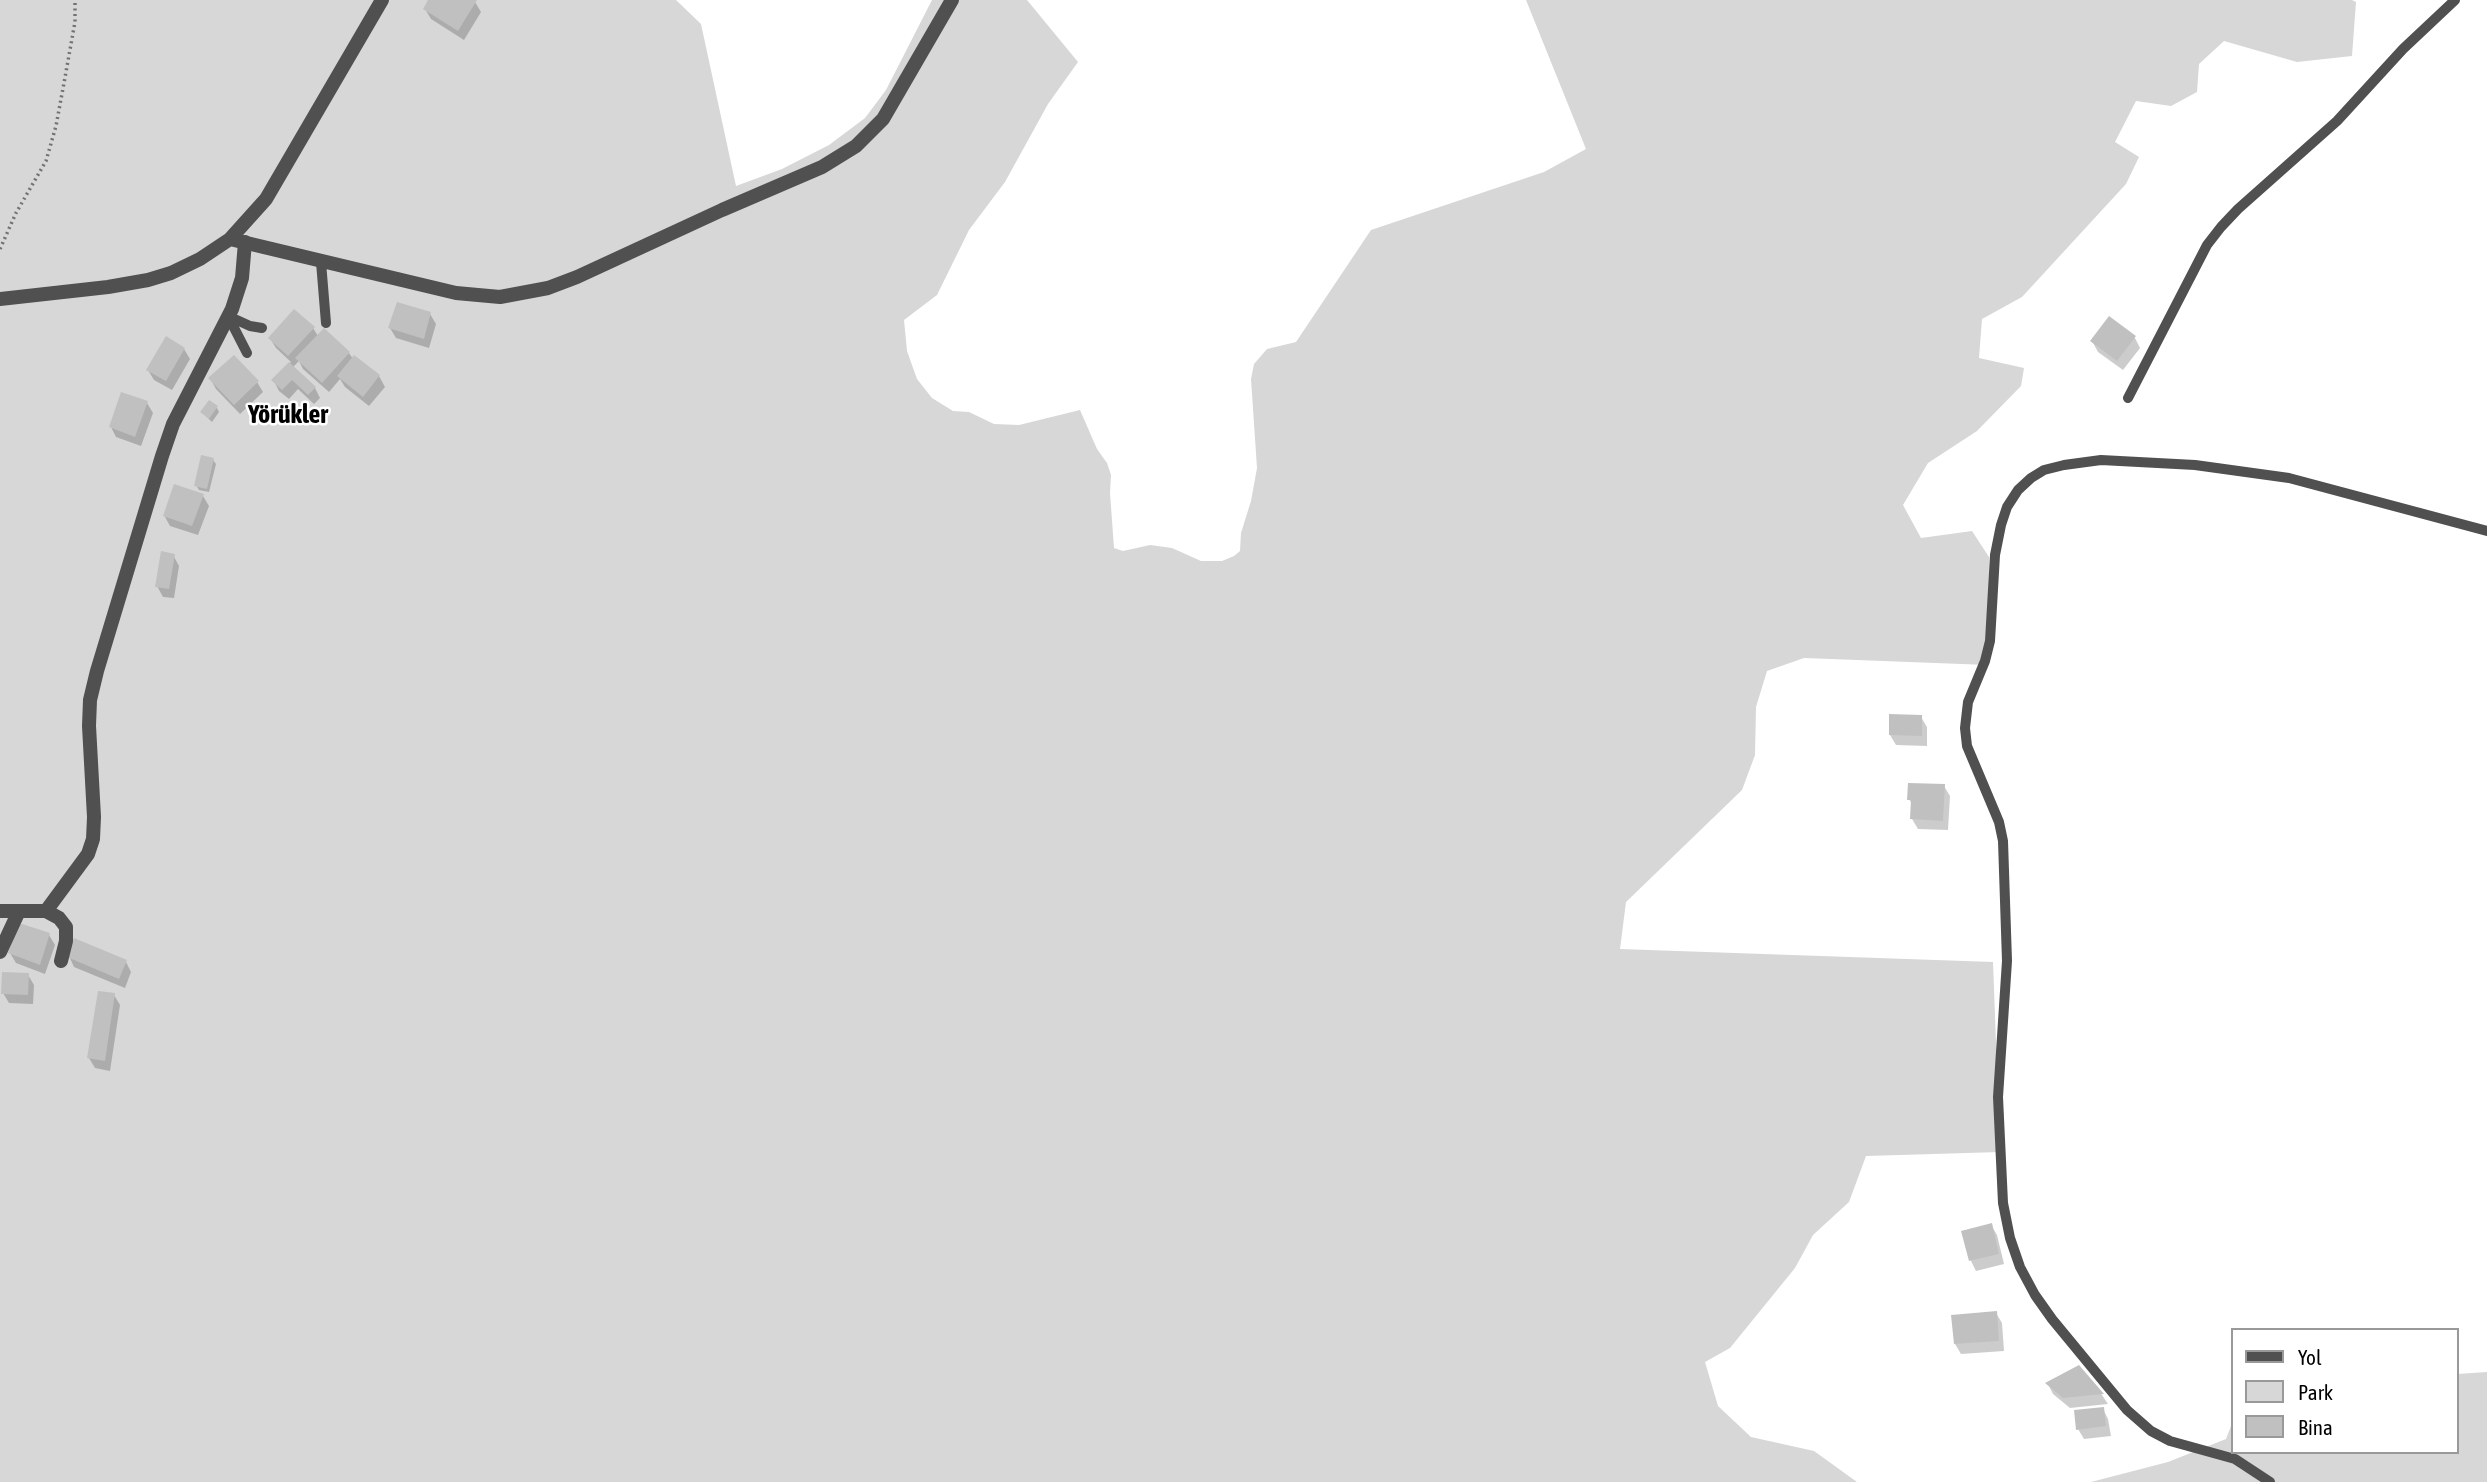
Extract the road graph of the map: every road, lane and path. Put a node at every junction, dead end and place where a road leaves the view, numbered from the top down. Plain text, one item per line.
1 (75, 0) edge
2 (382, 0) edge
3 (952, 0) edge
4 (2455, 0) edge
5 (230, 239) junction
6 (245, 242) junction
7 (0, 249) edge
8 (321, 262) junction
9 (0, 299) edge
10 (228, 316) junction
11 (326, 323) dead end
12 (262, 328) dead end
13 (247, 353) dead end
14 (2128, 398) dead end
15 (2487, 531) edge
16 (0, 911) edge
17 (19, 911) junction
18 (46, 911) junction
19 (0, 952) edge
20 (61, 961) dead end
21 (2270, 1482) edge

1 - 7 path
2 - 5 street
3 - 8 street
4 - 14 lane
5 - 6 street
5 - 9 street
6 - 8 street
6 - 10 street
8 - 11 lane
10 - 12 lane
10 - 13 lane
10 - 18 street
15 - 21 lane
16 - 17 street
17 - 18 street
17 - 19 street
18 - 20 street

